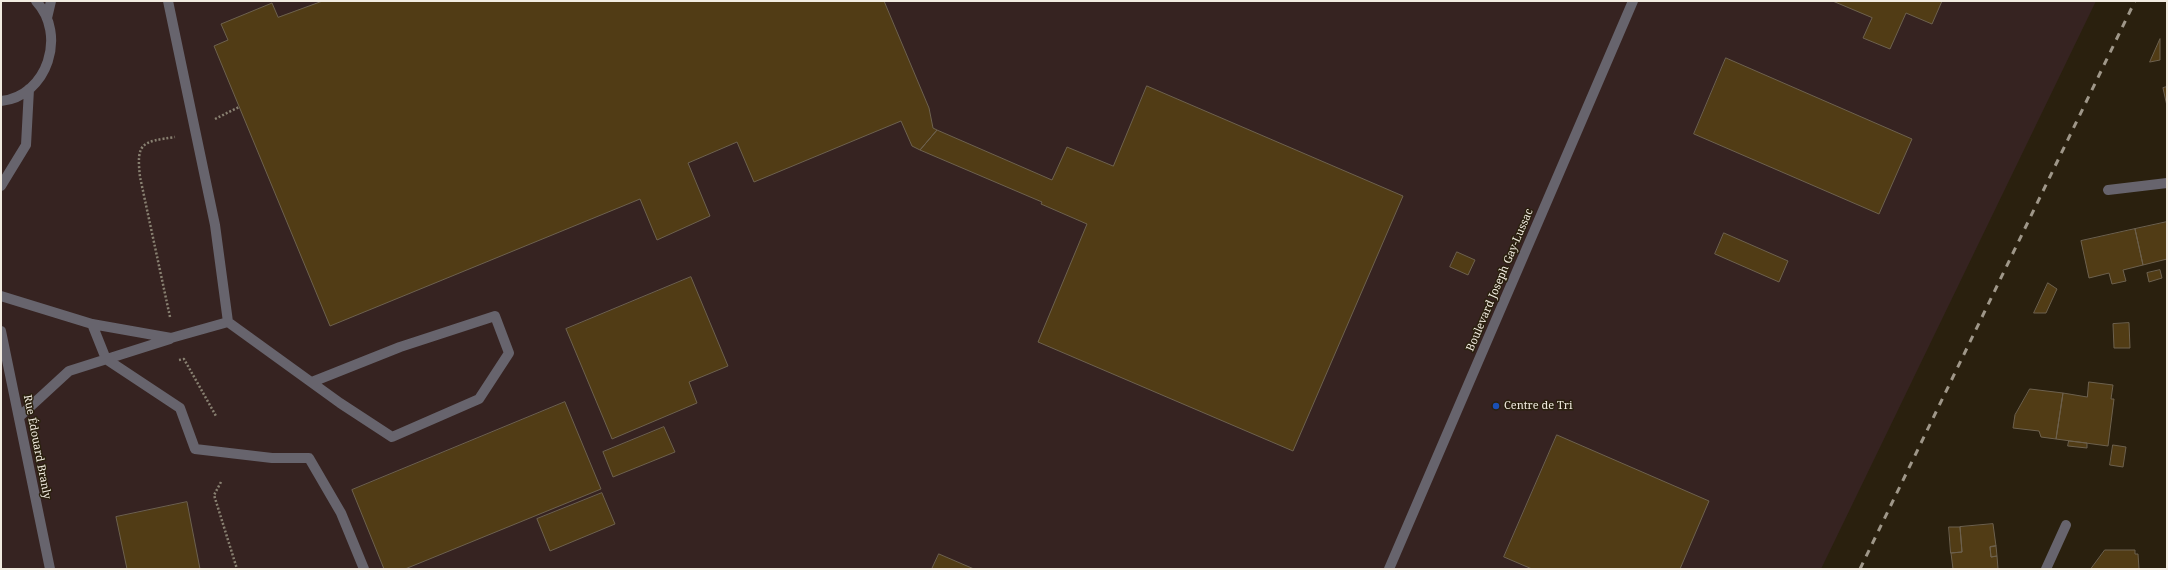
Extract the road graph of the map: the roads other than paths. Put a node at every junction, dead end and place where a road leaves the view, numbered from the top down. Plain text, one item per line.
1 (36, 1) edge
2 (51, 1) edge
3 (168, 1) edge
4 (1633, 1) edge
5 (47, 18) junction
6 (29, 89) junction
7 (1, 101) edge
8 (2167, 183) edge
9 (1, 186) edge
10 (2108, 190) dead end
11 (1, 296) edge
12 (228, 322) junction
13 (92, 324) junction
14 (1, 331) edge
15 (171, 338) junction
16 (106, 359) junction
17 (312, 382) junction
18 (19, 417) junction
19 (2066, 525) dead end
20 (50, 569) edge
21 (364, 569) edge
22 (1389, 569) edge
23 (2046, 569) edge

1 - 5 street
2 - 5 street
3 - 12 street
4 - 22 street, Boulevard Joseph Gay-Lussac
5 - 6 street
6 - 7 street
6 - 9 street
8 - 10 street
11 - 13 street
12 - 15 street
12 - 17 street
13 - 15 street
13 - 16 street
14 - 18 street, Rue Édouard Branly
15 - 16 street
16 - 18 street
16 - 21 street
17 - 17 street
18 - 20 street, Rue Édouard Branly
19 - 23 street

